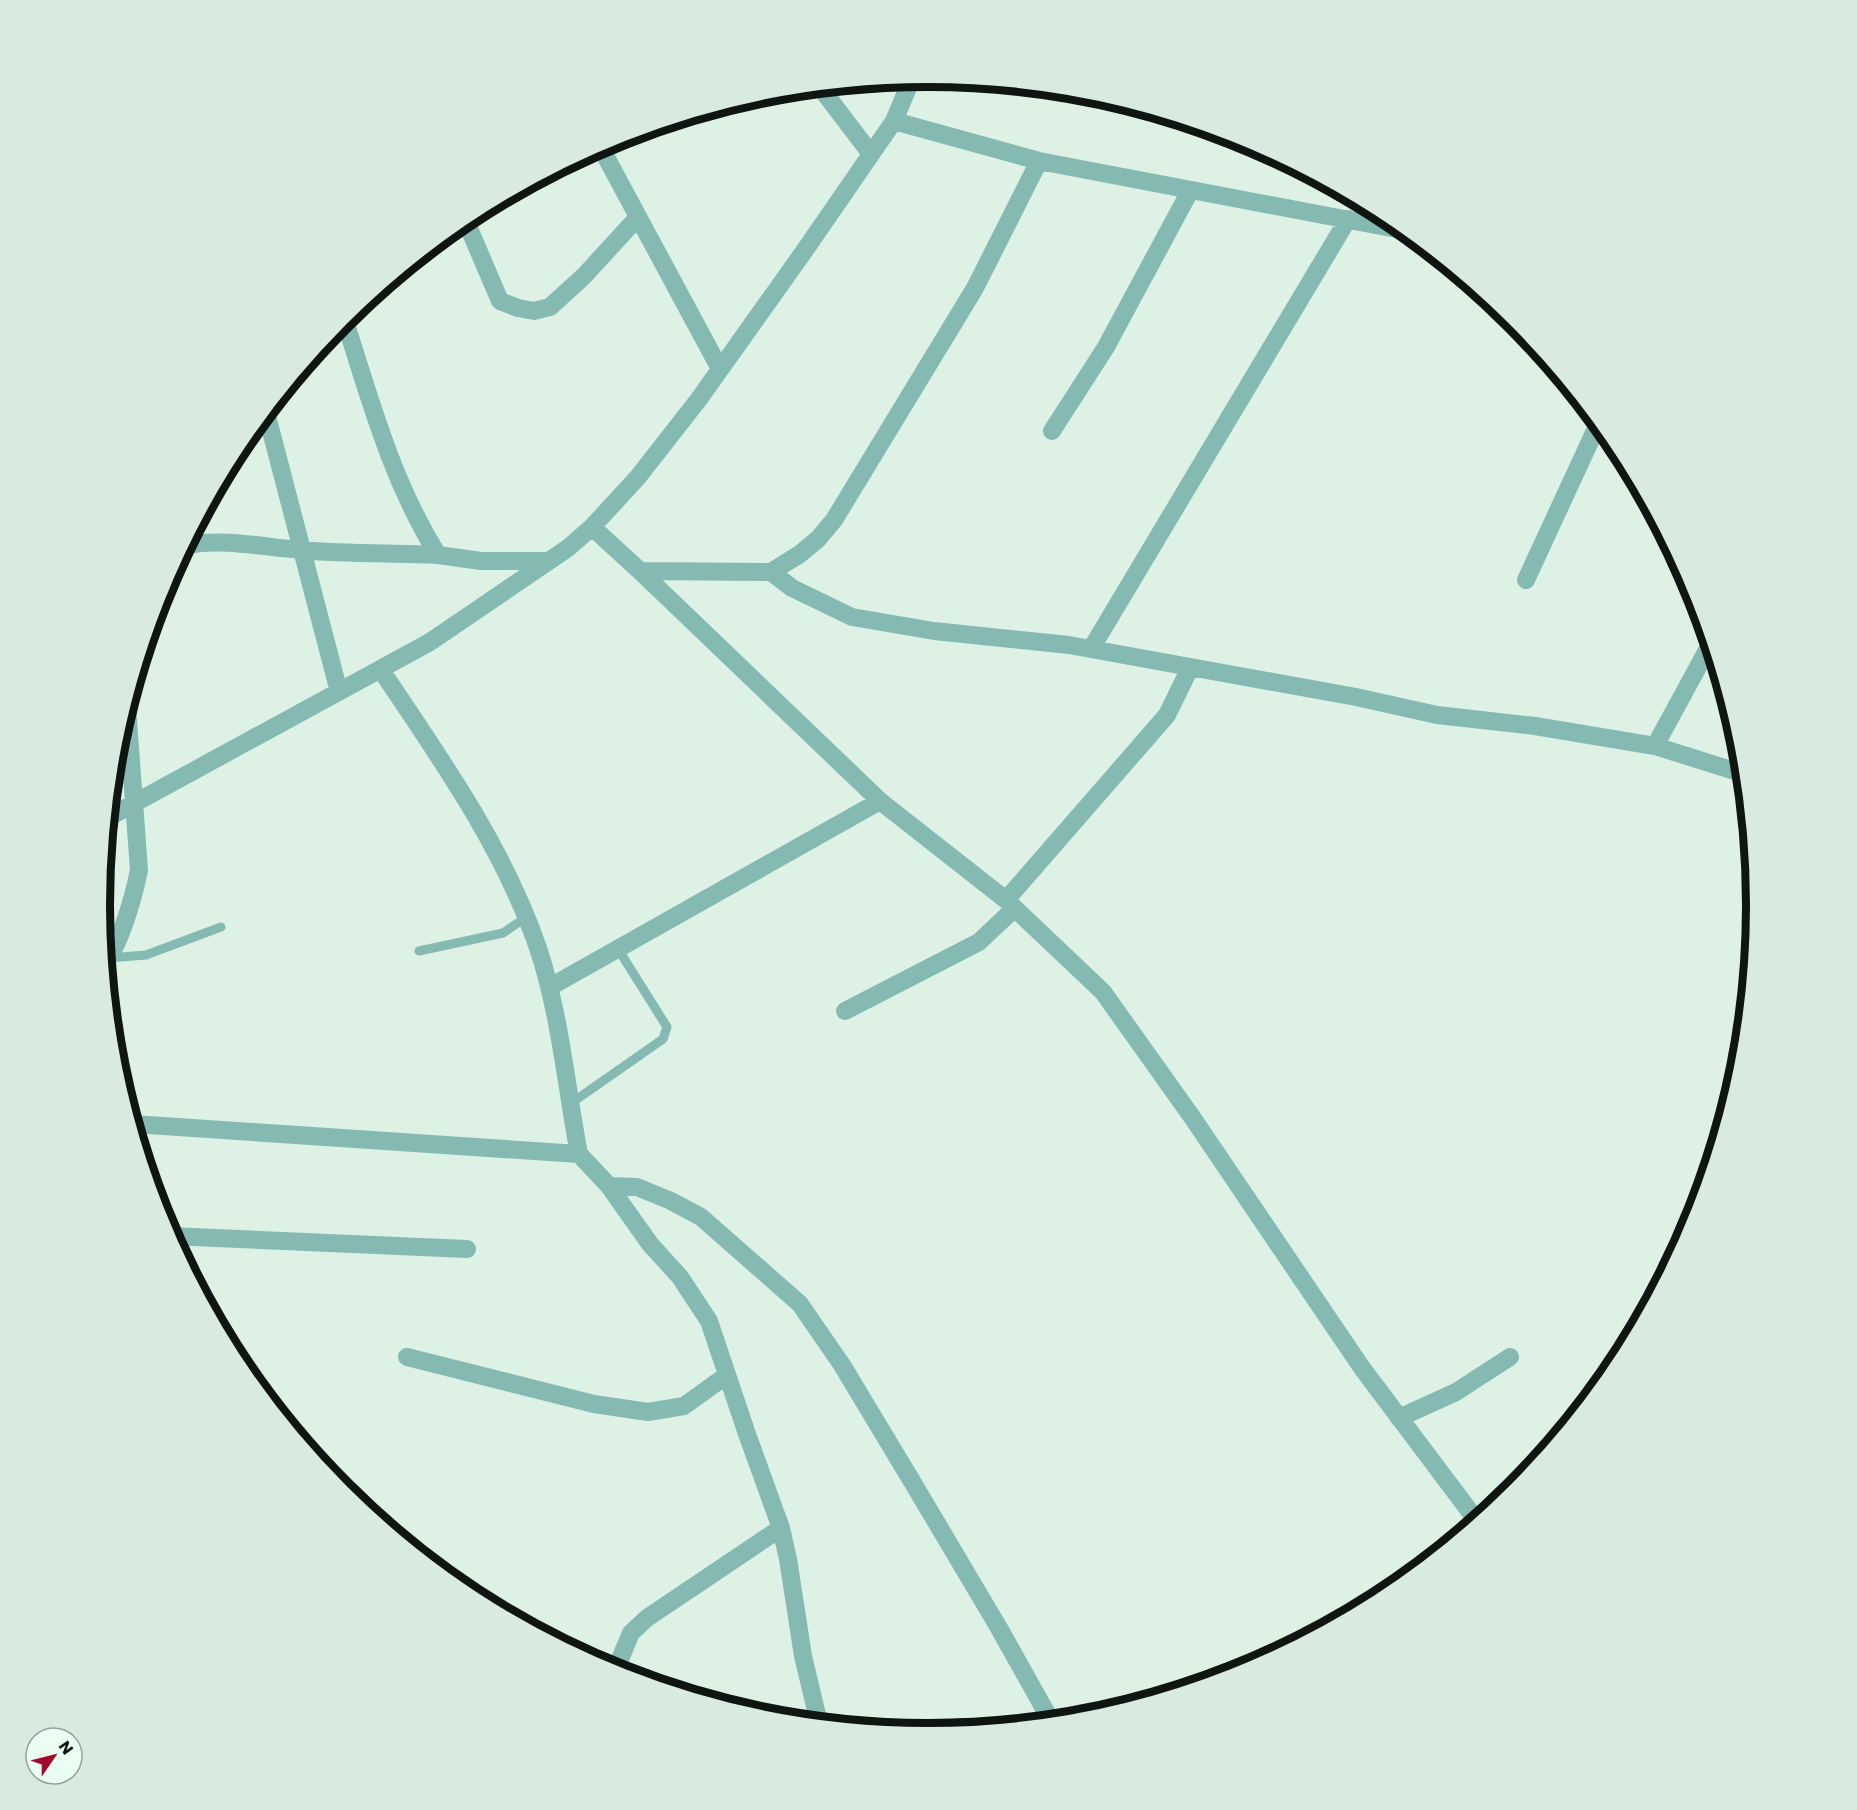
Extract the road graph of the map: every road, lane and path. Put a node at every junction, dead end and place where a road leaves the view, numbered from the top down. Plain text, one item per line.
1 (908, 88) edge
2 (825, 94) edge
3 (894, 121) junction
4 (604, 154) edge
5 (871, 154) junction
6 (1039, 161) junction
7 (1190, 191) junction
8 (638, 217) junction
9 (1348, 219) junction
10 (1385, 227) edge
11 (469, 229) edge
12 (348, 329) edge
13 (720, 369) junction
14 (269, 422) edge
15 (1052, 431) dead end
16 (1595, 431) edge
17 (592, 527) junction
18 (195, 544) edge
19 (302, 550) junction
20 (438, 555) junction
21 (548, 561) junction
22 (640, 571) junction
23 (771, 572) junction
24 (1526, 580) dead end
25 (1091, 649) junction
26 (1706, 652) edge
27 (1190, 668) junction
28 (381, 670) junction
29 (339, 692) junction
30 (129, 733) edge
31 (1655, 746) junction
32 (1735, 771) edge
33 (880, 801) junction
34 (134, 805) junction
35 (116, 814) edge
36 (1010, 904) junction
37 (525, 918) junction
38 (221, 927) dead end
39 (112, 949) edge
40 (618, 949) junction
41 (419, 951) dead end
42 (112, 959) edge
43 (550, 987) junction
44 (845, 1011) dead end
45 (570, 1104) junction
46 (140, 1124) edge
47 (579, 1154) junction
48 (609, 1186) junction
49 (181, 1236) edge
50 (467, 1249) dead end
51 (407, 1357) dead end
52 (1510, 1357) dead end
53 (727, 1375) junction
54 (1399, 1418) junction
55 (1473, 1515) edge
56 (781, 1528) junction
57 (619, 1662) edge
58 (1047, 1714) edge
59 (817, 1715) edge

1 - 3 street
2 - 5 street
3 - 5 street
3 - 6 street
4 - 8 street
5 - 13 street
6 - 7 street
6 - 23 street
7 - 9 street
7 - 15 street
8 - 11 street
8 - 13 street
9 - 10 street
9 - 25 street
12 - 20 street
13 - 17 street
14 - 19 street
16 - 24 street
17 - 21 street
17 - 22 street
18 - 19 street
19 - 20 street
19 - 29 street
20 - 21 street
21 - 28 street
22 - 23 street
22 - 33 street
23 - 25 street
25 - 27 street
26 - 31 street
27 - 31 street
27 - 36 street
28 - 29 street
28 - 37 street
29 - 34 street
30 - 34 street
31 - 32 street
33 - 36 street
33 - 40 street
34 - 35 street
34 - 39 street
36 - 44 street
36 - 54 street
37 - 41 lane
37 - 43 street
38 - 42 lane
40 - 43 street
40 - 45 lane
43 - 45 street
45 - 47 street
46 - 47 street
47 - 48 street
48 - 53 street
48 - 58 street
49 - 50 street
51 - 53 street
52 - 54 street
53 - 56 street
54 - 55 street
56 - 57 street
56 - 59 street

